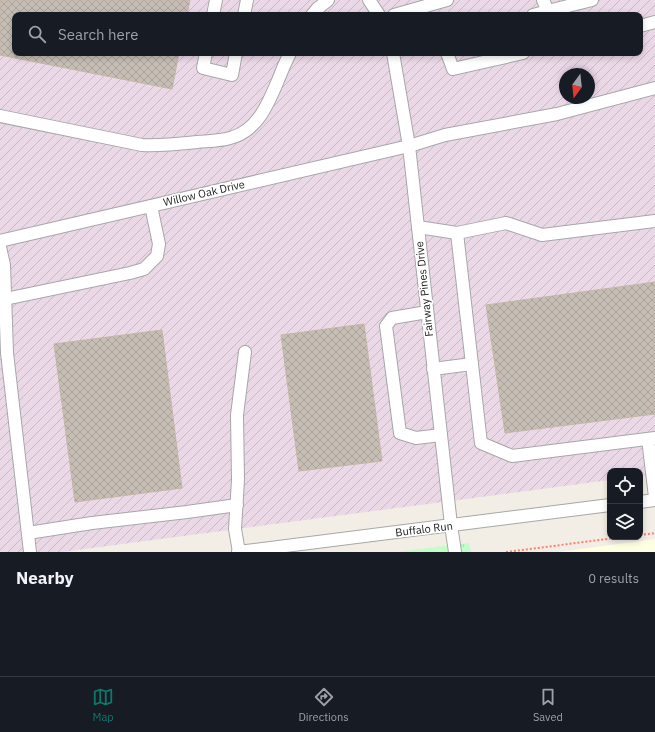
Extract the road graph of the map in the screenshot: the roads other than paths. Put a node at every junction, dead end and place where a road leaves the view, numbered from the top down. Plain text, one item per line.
1 (216, 0) edge
2 (247, 0) edge
3 (328, 0) edge
4 (369, 0) edge
5 (447, 0) edge
6 (592, 0) edge
7 (546, 9) edge
8 (431, 10) edge
9 (214, 12) edge
10 (245, 12) edge
11 (315, 12) edge
12 (377, 12) edge
13 (416, 12) edge
14 (655, 22) edge
15 (643, 25) edge
16 (205, 56) edge
17 (235, 56) edge
18 (289, 56) edge
19 (394, 56) edge
20 (448, 56) edge
21 (510, 56) edge
22 (655, 88) edge
23 (0, 116) edge
24 (409, 146) junction
25 (151, 206) junction
26 (655, 221) edge
27 (418, 228) junction
28 (457, 232) junction
29 (0, 240) edge
30 (0, 248) edge
31 (5, 299) junction
32 (427, 312) junction
33 (245, 352) dead end
34 (472, 364) junction
35 (433, 368) junction
36 (441, 435) junction
37 (652, 438) edge
38 (655, 498) edge
39 (643, 501) edge
40 (237, 505) junction
41 (607, 506) edge
42 (451, 525) junction
43 (28, 533) junction
44 (30, 552) edge
45 (238, 552) edge
46 (455, 552) edge

1 - 9 street
2 - 10 street
3 - 11 street
4 - 12 street
5 - 8 street
6 - 7 street
8 - 13 street
14 - 15 street
16 - 17 street
18 - 23 street
19 - 24 street, Fairway Pines Drive
20 - 21 street
22 - 24 street, Willow Oak Drive
24 - 25 street, Willow Oak Drive
24 - 27 street, Fairway Pines Drive
25 - 29 street, Willow Oak Drive
25 - 31 street
26 - 28 street
27 - 28 street
27 - 32 street, Fairway Pines Drive
28 - 34 street
30 - 31 street
31 - 43 street
32 - 35 street, Fairway Pines Drive
32 - 36 street
33 - 40 street
34 - 35 street
34 - 37 street
35 - 36 street, Fairway Pines Drive
36 - 42 street, Fairway Pines Drive
37 - 38 street
38 - 39 street
40 - 43 street
40 - 45 street
41 - 42 street, Buffalo Run
42 - 45 street, Buffalo Run
42 - 46 street, Fairway Pines Drive
43 - 44 street

